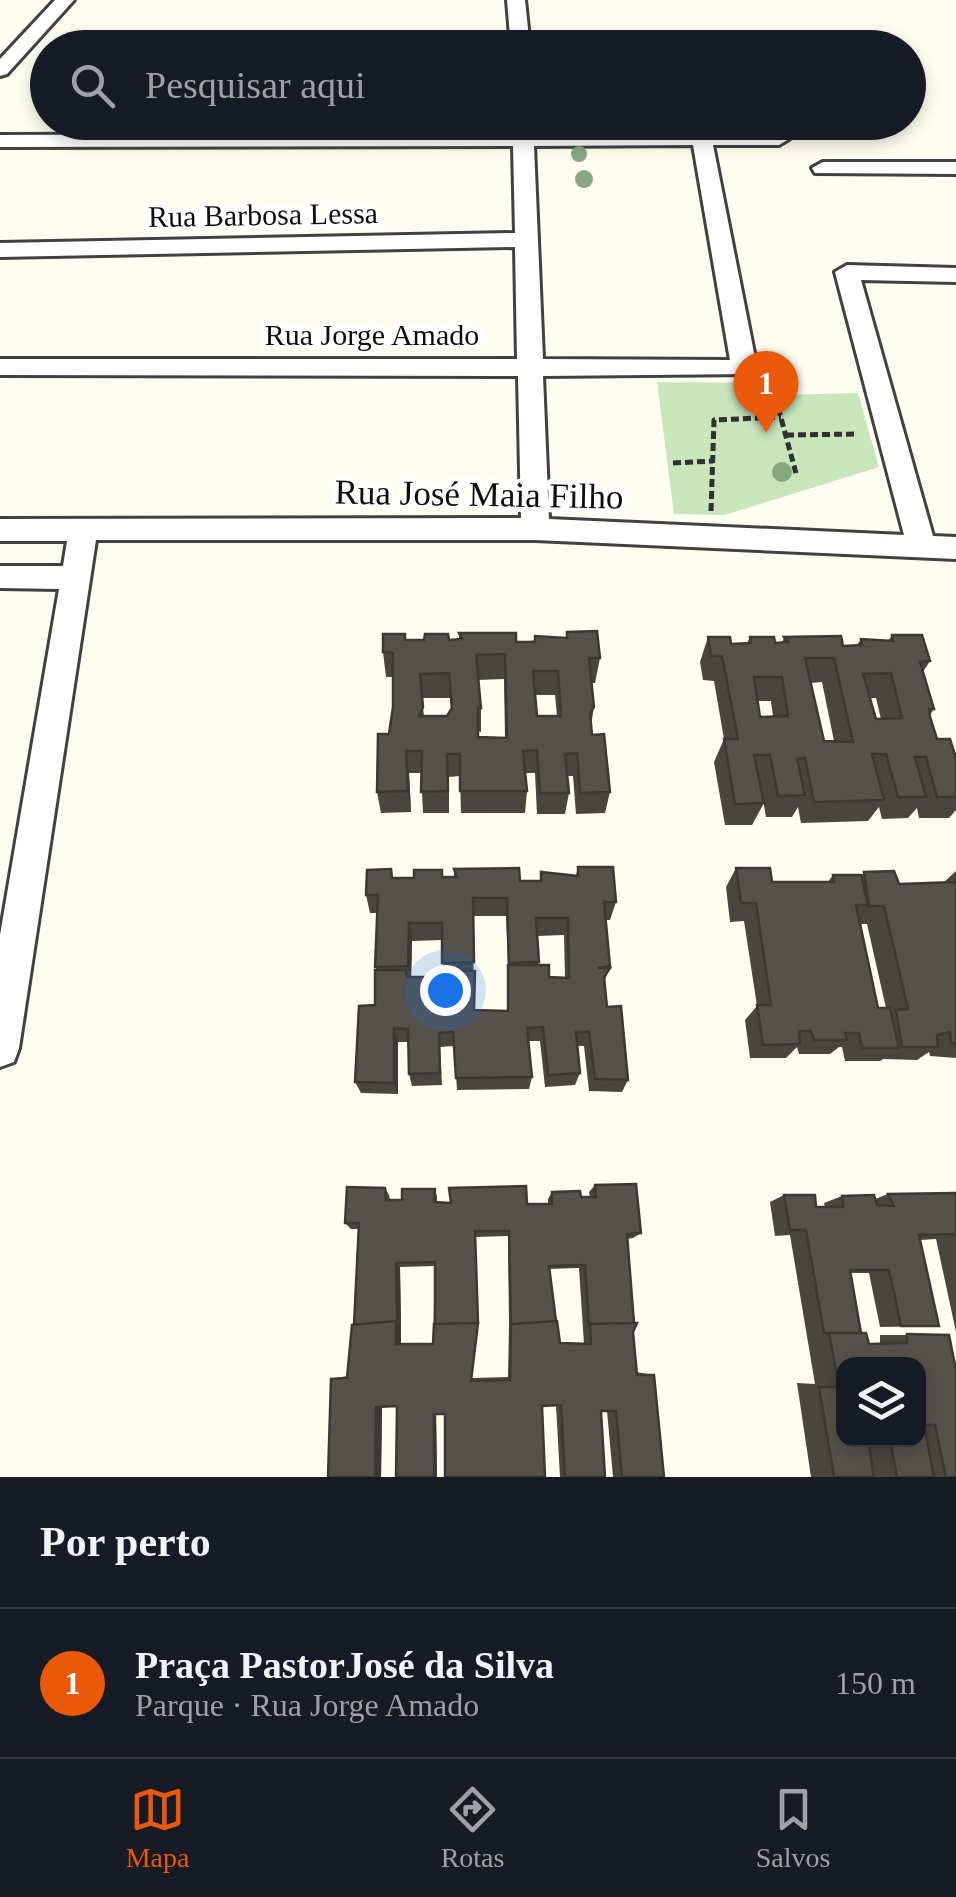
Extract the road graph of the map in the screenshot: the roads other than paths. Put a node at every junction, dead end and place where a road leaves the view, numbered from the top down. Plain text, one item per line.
1 (66, 0) edge
2 (516, 0) edge
3 (38, 30) edge
4 (518, 30) edge
5 (30, 38) edge
6 (0, 70) edge
7 (52, 140) edge
8 (523, 140) edge
9 (702, 140) joint
10 (779, 140) dead end
11 (0, 141) edge
12 (823, 168) dead end
13 (956, 168) edge
14 (526, 240) junction
15 (0, 250) edge
16 (956, 275) edge
17 (0, 367) edge
18 (530, 368) junction
19 (0, 530) edge
20 (83, 530) junction
21 (535, 530) junction
22 (921, 546) junction
23 (956, 548) edge
24 (0, 577) edge
25 (75, 578) junction
26 (0, 1048) edge

1 - 3 street
2 - 4 street
5 - 6 street
7 - 11 street
8 - 14 street
9 - 10 street
9 - 18 street, Rua Jorge Amado
12 - 13 street
14 - 15 street, Rua Barbosa Lessa
14 - 18 street
16 - 22 street
17 - 18 street, Rua Jorge Amado
18 - 21 street
19 - 20 street, Rua José Maia Filho
20 - 21 street, Rua José Maia Filho
20 - 25 street
21 - 22 street, Rua José Maia Filho
22 - 23 street, Rua José Maia Filho
24 - 25 street
25 - 26 street

